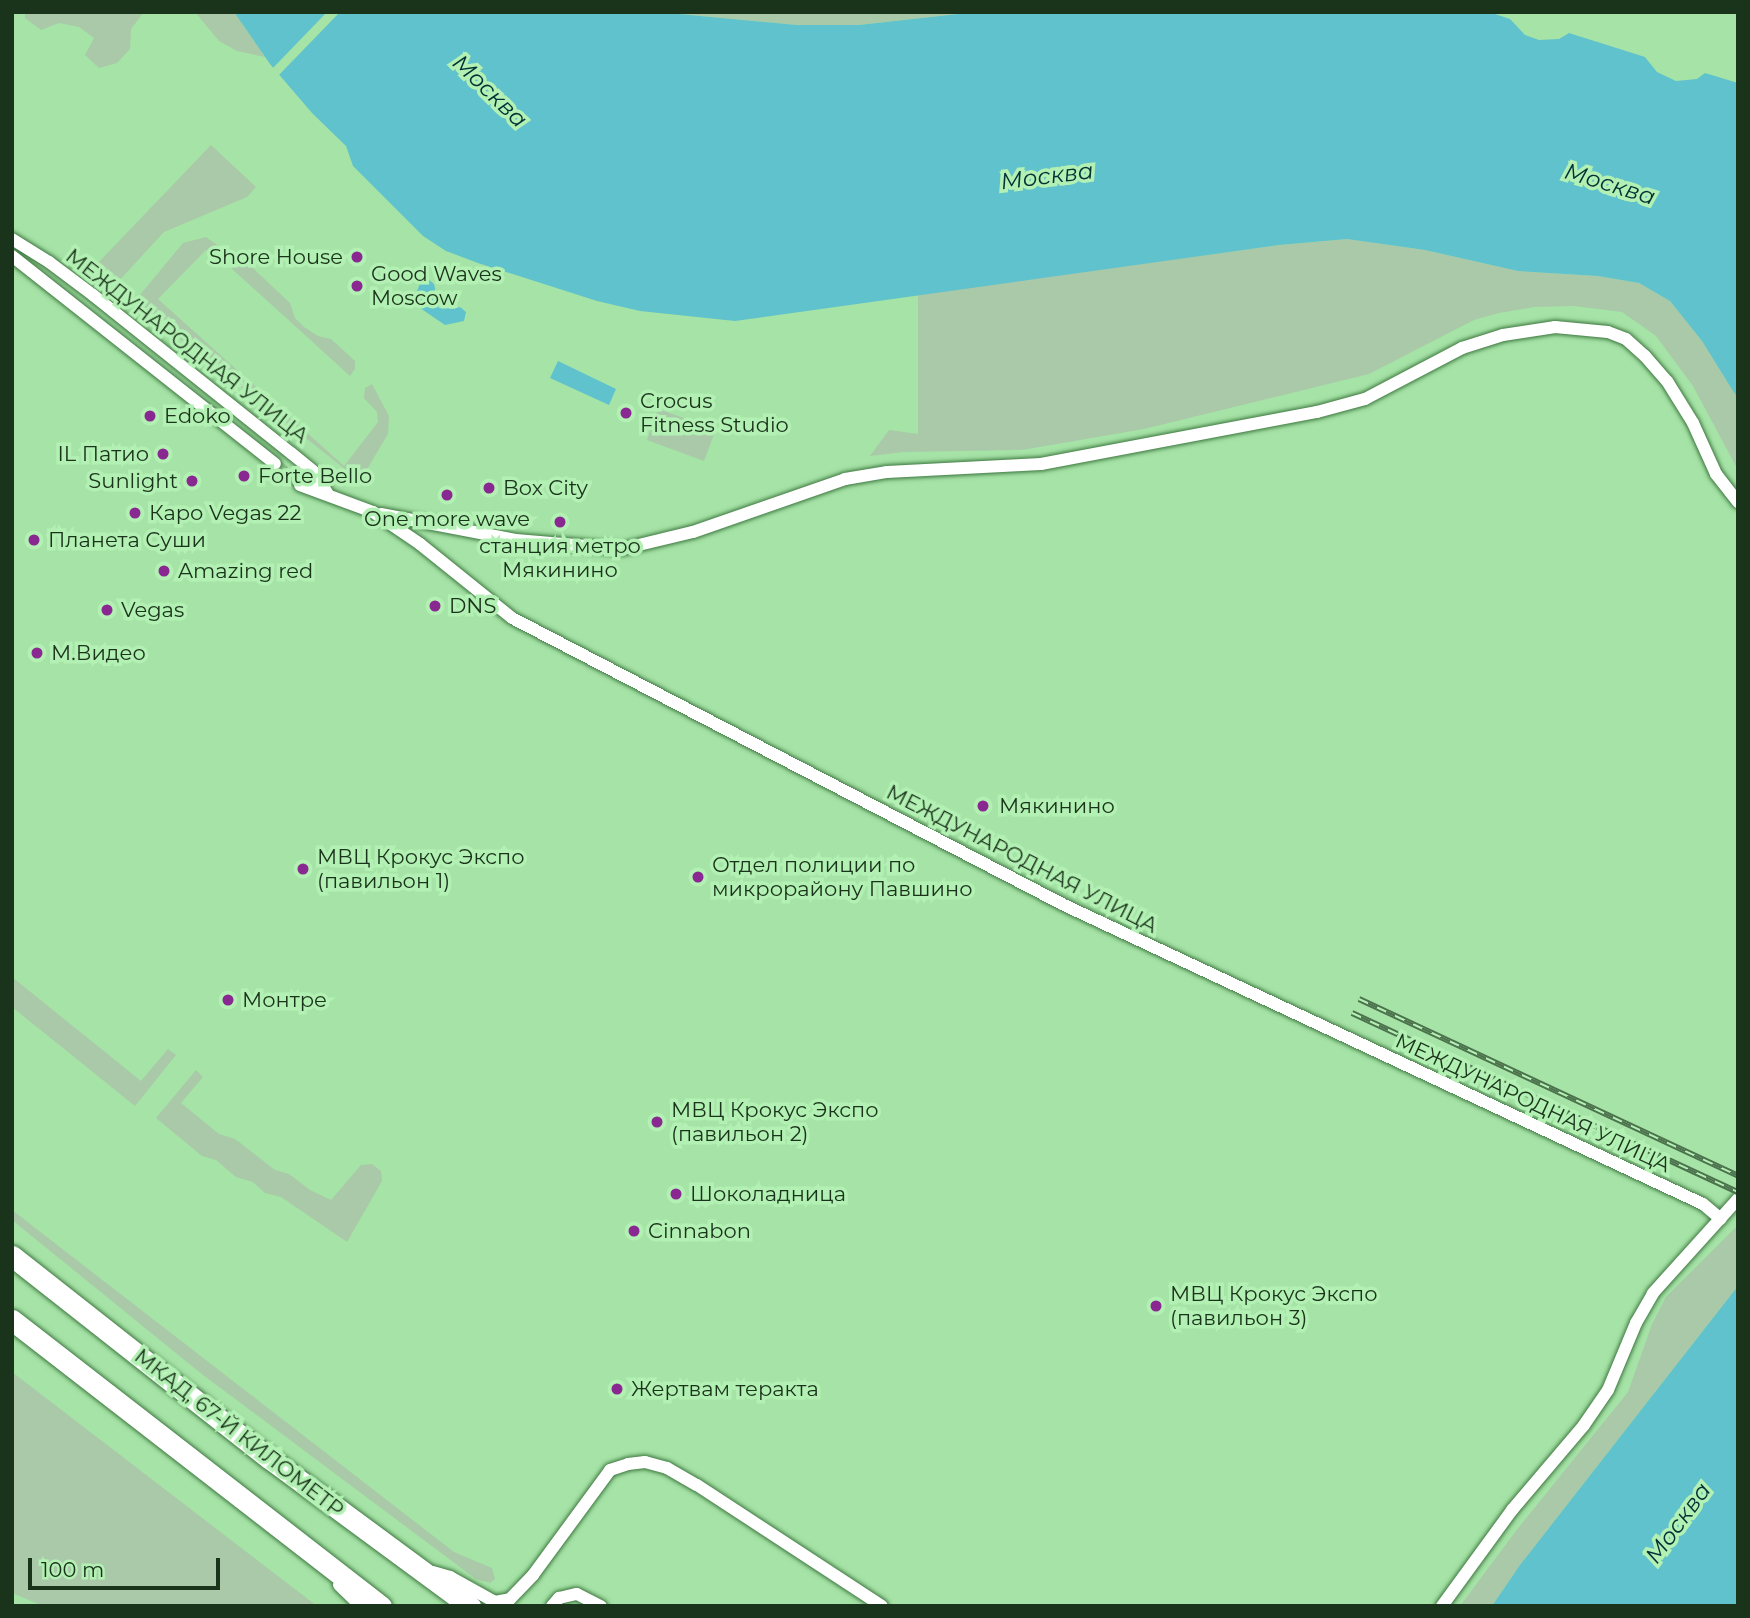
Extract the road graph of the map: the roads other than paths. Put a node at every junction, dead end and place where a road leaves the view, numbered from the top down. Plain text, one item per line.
1 (12, 239) edge
2 (12, 257) edge
3 (275, 464) tunnel mouth
4 (300, 485) tunnel mouth
5 (328, 494) junction
6 (1738, 502) edge
7 (373, 512) junction
8 (1738, 1199) edge
9 (1721, 1219) junction
10 (12, 1256) edge
11 (12, 1320) edge
12 (255, 1510) junction
13 (415, 1567) junction
14 (361, 1606) edge
15 (381, 1606) edge
16 (470, 1606) edge
17 (552, 1606) edge
18 (601, 1606) edge
19 (882, 1606) edge
20 (1442, 1606) edge

1 - 5 street, МЕЖДУНАРОДНАЯ УЛИЦА
2 - 3 street, МЕЖДУНАРОДНАЯ УЛИЦА
4 - 5 street, МЕЖДУНАРОДНАЯ УЛИЦА
5 - 7 street, МЕЖДУНАРОДНАЯ УЛИЦА
6 - 7 street
7 - 9 street, МЕЖДУНАРОДНАЯ УЛИЦА
8 - 9 street
9 - 20 street
10 - 13 highway, МКАД, 67-Й КИЛОМЕТР
11 - 12 highway
12 - 14 street
12 - 15 highway
13 - 16 highway, МКАД, 67-Й КИЛОМЕТР
13 - 19 street
17 - 18 street

